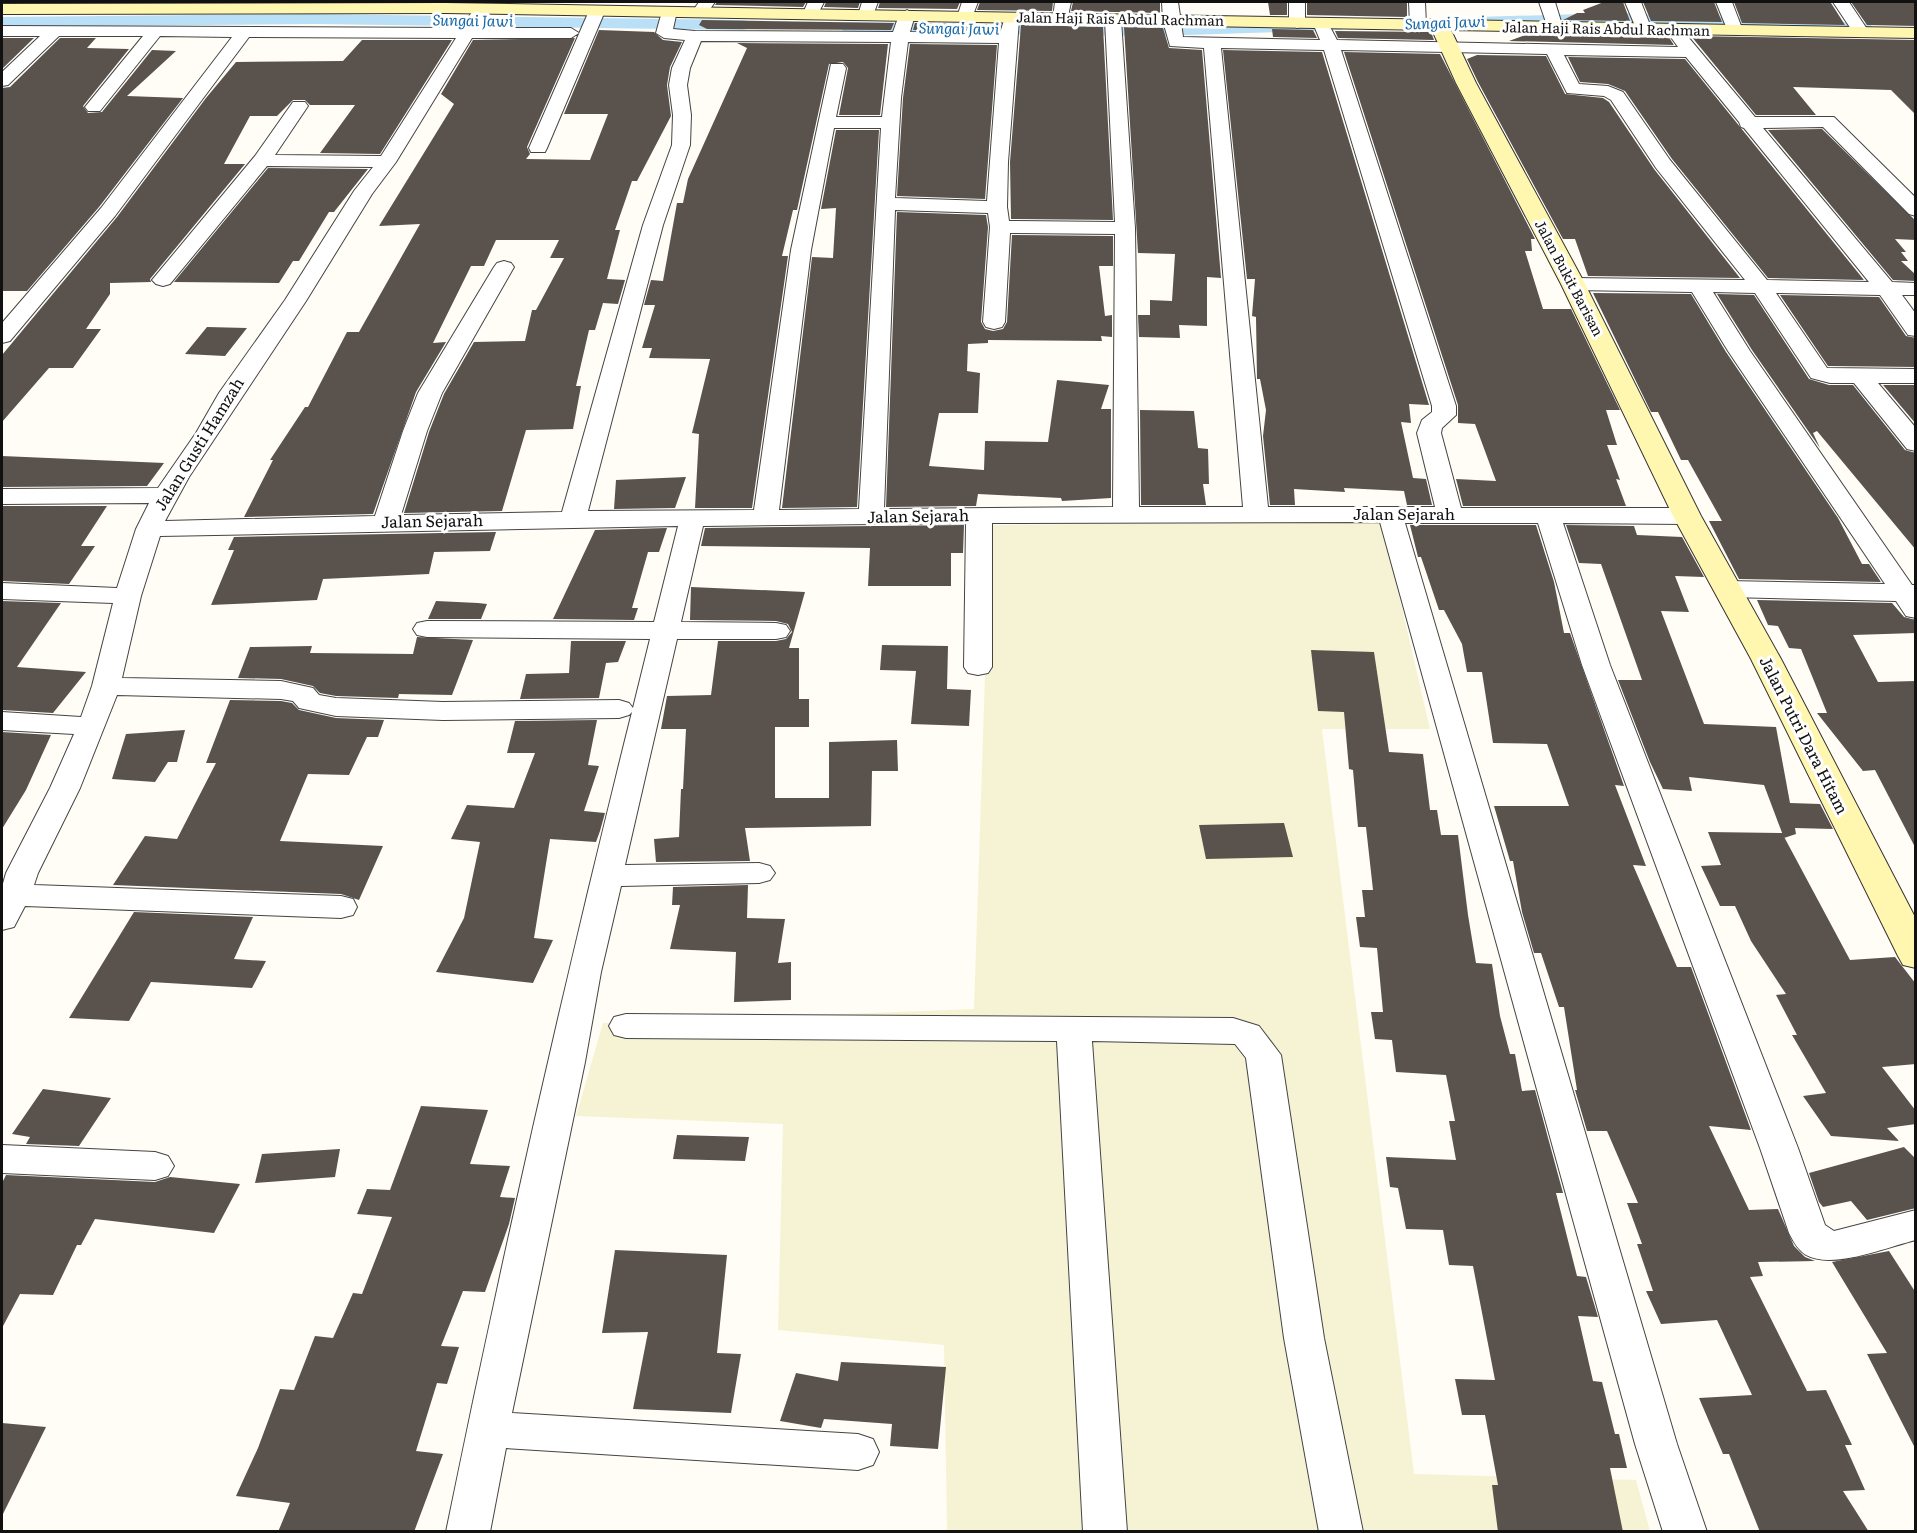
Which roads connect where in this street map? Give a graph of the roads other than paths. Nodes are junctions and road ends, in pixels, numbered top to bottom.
1 (1170, 2) edge
2 (1297, 2) edge
3 (1417, 2) edge
4 (1547, 2) edge
5 (1633, 2) edge
6 (1724, 2) edge
7 (1841, 2) edge
8 (263, 4) edge
9 (128, 5) edge
10 (323, 5) edge
11 (447, 5) edge
12 (539, 6) edge
13 (624, 6) edge
14 (704, 7) edge
15 (868, 8) edge
16 (2, 9) edge
17 (967, 9) edge
18 (1062, 10) edge
19 (594, 18) junction
20 (667, 20) junction
21 (803, 20) edge
22 (474, 21) junction
23 (1297, 22) junction
24 (744, 24) junction
25 (1418, 25) junction
26 (903, 26) junction
27 (1114, 27) junction
28 (1554, 27) junction
29 (1010, 28) junction
30 (1644, 30) junction
31 (2, 31) edge
32 (55, 31) junction
33 (156, 31) junction
34 (245, 31) junction
35 (1735, 31) junction
36 (1174, 32) junction
37 (571, 33) dead end
38 (1861, 33) junction
39 (1915, 34) edge
40 (1326, 35) junction
41 (694, 36) junction
42 (1444, 37) junction
43 (1607, 40) junction
44 (1682, 41) junction
45 (1212, 42) junction
46 (1554, 50) junction
47 (837, 68) dead end
48 (2, 81) edge
49 (299, 106) dead end
50 (94, 107) dead end
51 (827, 122) junction
52 (891, 123) junction
53 (1747, 123) junction
54 (538, 148) dead end
55 (262, 160) junction
56 (387, 162) junction
57 (885, 204) junction
58 (1916, 210) edge
59 (999, 217) junction
60 (1125, 228) junction
61 (504, 267) dead end
62 (163, 280) dead end
63 (1574, 284) junction
64 (1699, 287) junction
65 (1762, 288) junction
66 (1916, 289) edge
67 (1887, 290) junction
68 (994, 322) dead end
69 (1916, 330) edge
70 (2, 336) edge
71 (1860, 376) junction
72 (1916, 376) edge
73 (1916, 444) edge
74 (166, 495) junction
75 (2, 496) edge
76 (1126, 514) junction
77 (1256, 514) junction
78 (1390, 514) junction
79 (1449, 515) junction
80 (1548, 515) junction
81 (980, 516) junction
82 (1687, 516) junction
83 (870, 517) junction
84 (573, 519) junction
85 (692, 519) junction
86 (765, 519) junction
87 (386, 522) junction
88 (149, 529) junction
89 (1727, 589) junction
90 (2, 591) edge
91 (128, 596) junction
92 (1912, 598) edge
93 (427, 628) dead end
94 (666, 631) junction
95 (776, 631) dead end
96 (978, 667) dead end
97 (106, 686) junction
98 (619, 709) dead end
99 (2, 721) edge
100 (92, 726) junction
101 (759, 873) dead end
102 (607, 876) junction
103 (10, 890) edge
104 (341, 907) dead end
105 (1916, 956) edge
106 (626, 1026) dead end
107 (1074, 1030) junction
108 (2, 1159) edge
109 (155, 1166) dead end
110 (1916, 1225) edge
111 (489, 1429) junction
112 (858, 1452) dead end
113 (468, 1532) edge
114 (1105, 1532) edge
115 (1341, 1532) edge
116 (1685, 1532) edge

1 - 36 street
2 - 23 street
3 - 25 street
4 - 28 street
5 - 30 street
6 - 35 street
7 - 38 street
8 - 9 street, Jalan Haji Rais Abdul Rachman
8 - 10 street, Jalan Haji Rais Abdul Rachman
9 - 16 street, Jalan Haji Rais Abdul Rachman
10 - 11 street, Jalan Haji Rais Abdul Rachman
11 - 22 street, Jalan Haji Rais Abdul Rachman
12 - 19 street, Jalan Haji Rais Abdul Rachman
12 - 22 street, Jalan Haji Rais Abdul Rachman
13 - 19 street, Jalan Haji Rais Abdul Rachman
13 - 20 street, Jalan Haji Rais Abdul Rachman
14 - 20 street, Jalan Haji Rais Abdul Rachman
14 - 24 street, Jalan Haji Rais Abdul Rachman
15 - 21 street, Jalan Haji Rais Abdul Rachman
15 - 26 street, Jalan Haji Rais Abdul Rachman
17 - 26 street, Jalan Haji Rais Abdul Rachman
17 - 29 street, Jalan Haji Rais Abdul Rachman
18 - 27 street, Jalan Haji Rais Abdul Rachman
18 - 29 street, Jalan Haji Rais Abdul Rachman
19 - 54 street
20 - 41 street
21 - 24 street, Jalan Haji Rais Abdul Rachman
21 - 24 street
21 - 26 street
22 - 34 street
22 - 37 street
22 - 56 street, Jalan Gusti Hamzah
23 - 36 street, Jalan Haji Rais Abdul Rachman
23 - 40 street, Jalan Haji Rais Abdul Rachman
24 - 41 street
25 - 40 street, Jalan Haji Rais Abdul Rachman
25 - 42 street, Jalan Haji Rais Abdul Rachman
26 - 29 street
26 - 52 street
27 - 36 street, Jalan Haji Rais Abdul Rachman
27 - 60 street
28 - 42 street, Jalan Haji Rais Abdul Rachman
28 - 43 street, Jalan Haji Rais Abdul Rachman
29 - 59 street
30 - 43 street, Jalan Haji Rais Abdul Rachman
30 - 44 street, Jalan Haji Rais Abdul Rachman
31 - 32 street
32 - 33 street
32 - 48 street
33 - 34 street
33 - 50 street
34 - 70 street
35 - 38 street, Jalan Haji Rais Abdul Rachman
35 - 44 street, Jalan Haji Rais Abdul Rachman
36 - 45 street
38 - 39 street, Jalan Haji Rais Abdul Rachman
40 - 42 street
40 - 45 street
40 - 79 street
41 - 84 street
42 - 46 street
42 - 63 street, Jalan Bukit Barisan
43 - 44 street
43 - 46 street
44 - 53 street
45 - 77 street
46 - 65 street
47 - 51 street
49 - 55 street
51 - 52 street
51 - 86 street
52 - 57 street
53 - 58 street
53 - 67 street
55 - 56 street
55 - 62 street
56 - 74 street, Jalan Gusti Hamzah
57 - 59 street
57 - 83 street
59 - 60 street
59 - 68 street
60 - 76 street
61 - 87 street
63 - 64 street
63 - 82 street, Jalan Bukit Barisan
64 - 65 street
64 - 92 street
65 - 67 street
65 - 71 street
66 - 67 street
67 - 69 street
71 - 72 street
71 - 73 street
74 - 75 street
74 - 88 street, Jalan Gusti Hamzah
76 - 77 street, Jalan Sejarah
76 - 81 street, Jalan Sejarah
77 - 78 street, Jalan Sejarah
78 - 79 street, Jalan Sejarah
78 - 116 street
79 - 80 street, Jalan Sejarah
80 - 82 street, Jalan Sejarah
80 - 110 street
81 - 83 street, Jalan Sejarah
81 - 96 street
82 - 89 street, Jalan Putri Dara Hitam
83 - 86 street, Jalan Sejarah
84 - 85 street, Jalan Sejarah
84 - 87 street, Jalan Sejarah
85 - 86 street, Jalan Sejarah
85 - 94 street
87 - 88 street, Jalan Sejarah
88 - 91 street, Jalan Gusti Hamzah
89 - 92 street
89 - 105 street, Jalan Putri Dara Hitam
90 - 91 street
91 - 97 street, Jalan Gusti Hamzah
93 - 94 street
94 - 95 street
94 - 102 street
97 - 98 street
97 - 100 street, Jalan Gusti Hamzah
99 - 100 street
100 - 103 street, Jalan Gusti Hamzah
101 - 102 street
102 - 111 street
103 - 104 street
106 - 107 street
107 - 114 street
107 - 115 street
108 - 109 street
111 - 112 street
111 - 113 street

